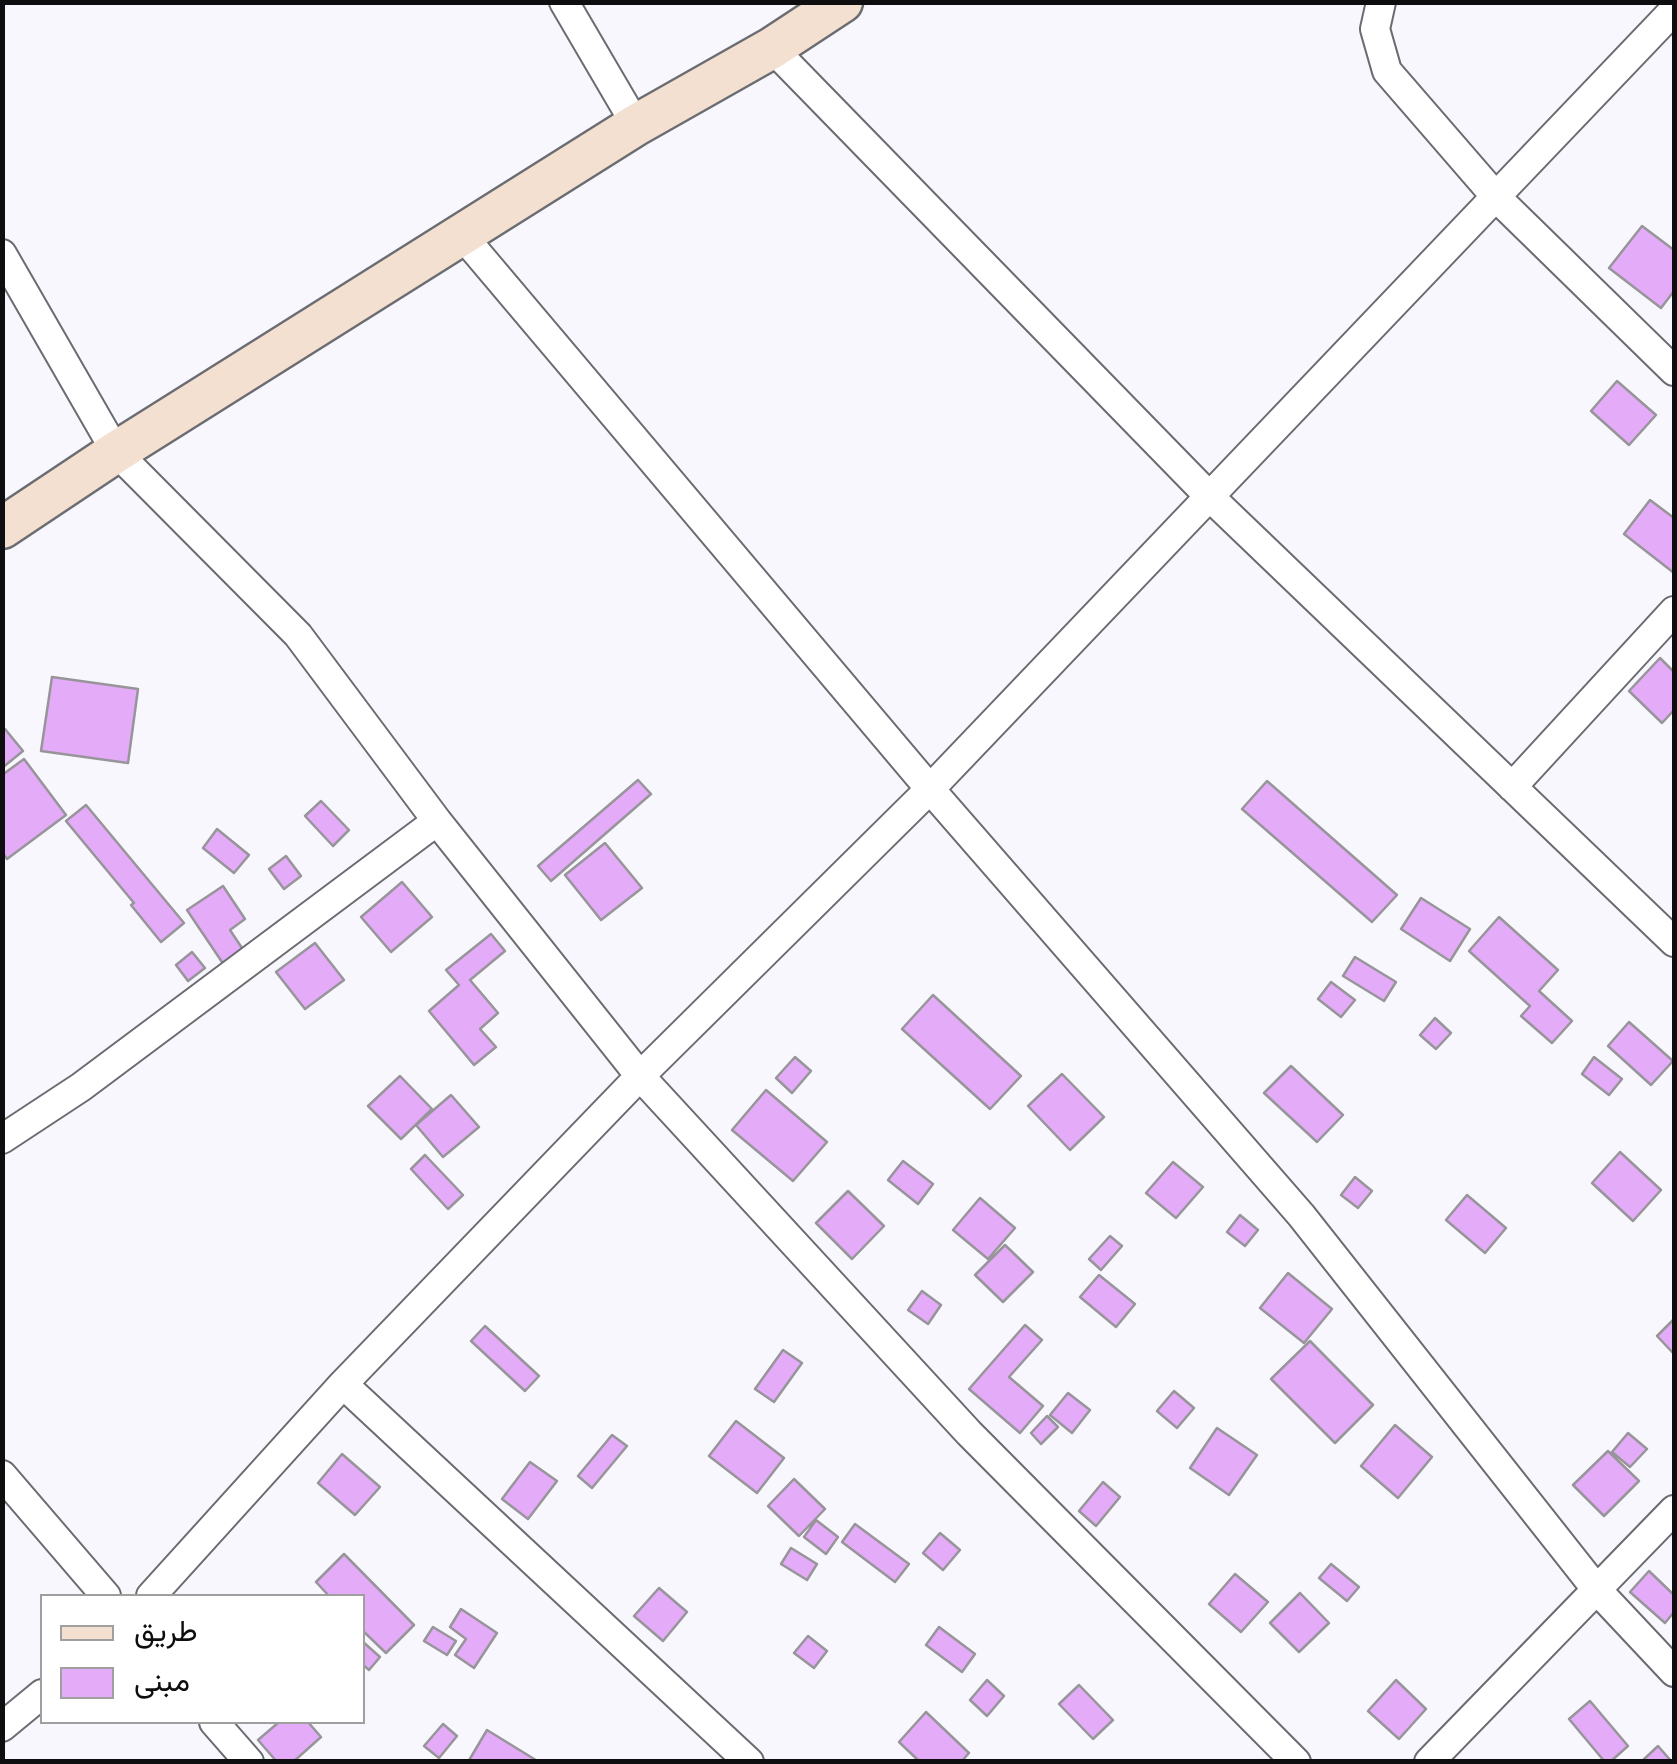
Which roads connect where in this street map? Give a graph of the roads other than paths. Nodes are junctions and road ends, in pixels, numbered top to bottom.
1 (564, 2) edge
2 (842, 2) edge
3 (1381, 2) edge
4 (1674, 10) edge
5 (772, 48) junction
6 (636, 125) junction
7 (1497, 198) junction
8 (462, 235) junction
9 (2, 254) edge
10 (1674, 371) edge
11 (116, 452) junction
12 (1209, 496) junction
13 (2, 528) edge
14 (1674, 610) edge
15 (1512, 786) junction
16 (930, 788) junction
17 (437, 821) junction
18 (1674, 942) edge
19 (640, 1076) junction
20 (2, 1139) edge
21 (343, 1384) junction
22 (2, 1475) edge
23 (1674, 1510) edge
24 (1597, 1590) junction
25 (104, 1594) edge
26 (153, 1594) edge
27 (1674, 1672) edge
28 (40, 1696) edge
29 (216, 1724) edge
30 (2, 1727) edge
31 (249, 1762) edge
32 (749, 1762) edge
33 (1296, 1762) edge
34 (1429, 1762) edge

1 - 6 street
2 - 5 main road
3 - 7 street
4 - 7 street
5 - 6 main road
5 - 12 street
6 - 8 main road
7 - 10 street
7 - 12 street
8 - 11 main road
8 - 16 street
9 - 11 street
11 - 13 main road
11 - 17 street
12 - 15 street
12 - 16 street
14 - 15 street
15 - 18 street
16 - 19 street
16 - 24 street
17 - 19 street
17 - 20 street
19 - 21 street
19 - 33 street
21 - 26 street
21 - 32 street
22 - 25 street
23 - 24 street
24 - 27 street
24 - 34 street
28 - 30 street
29 - 31 street

